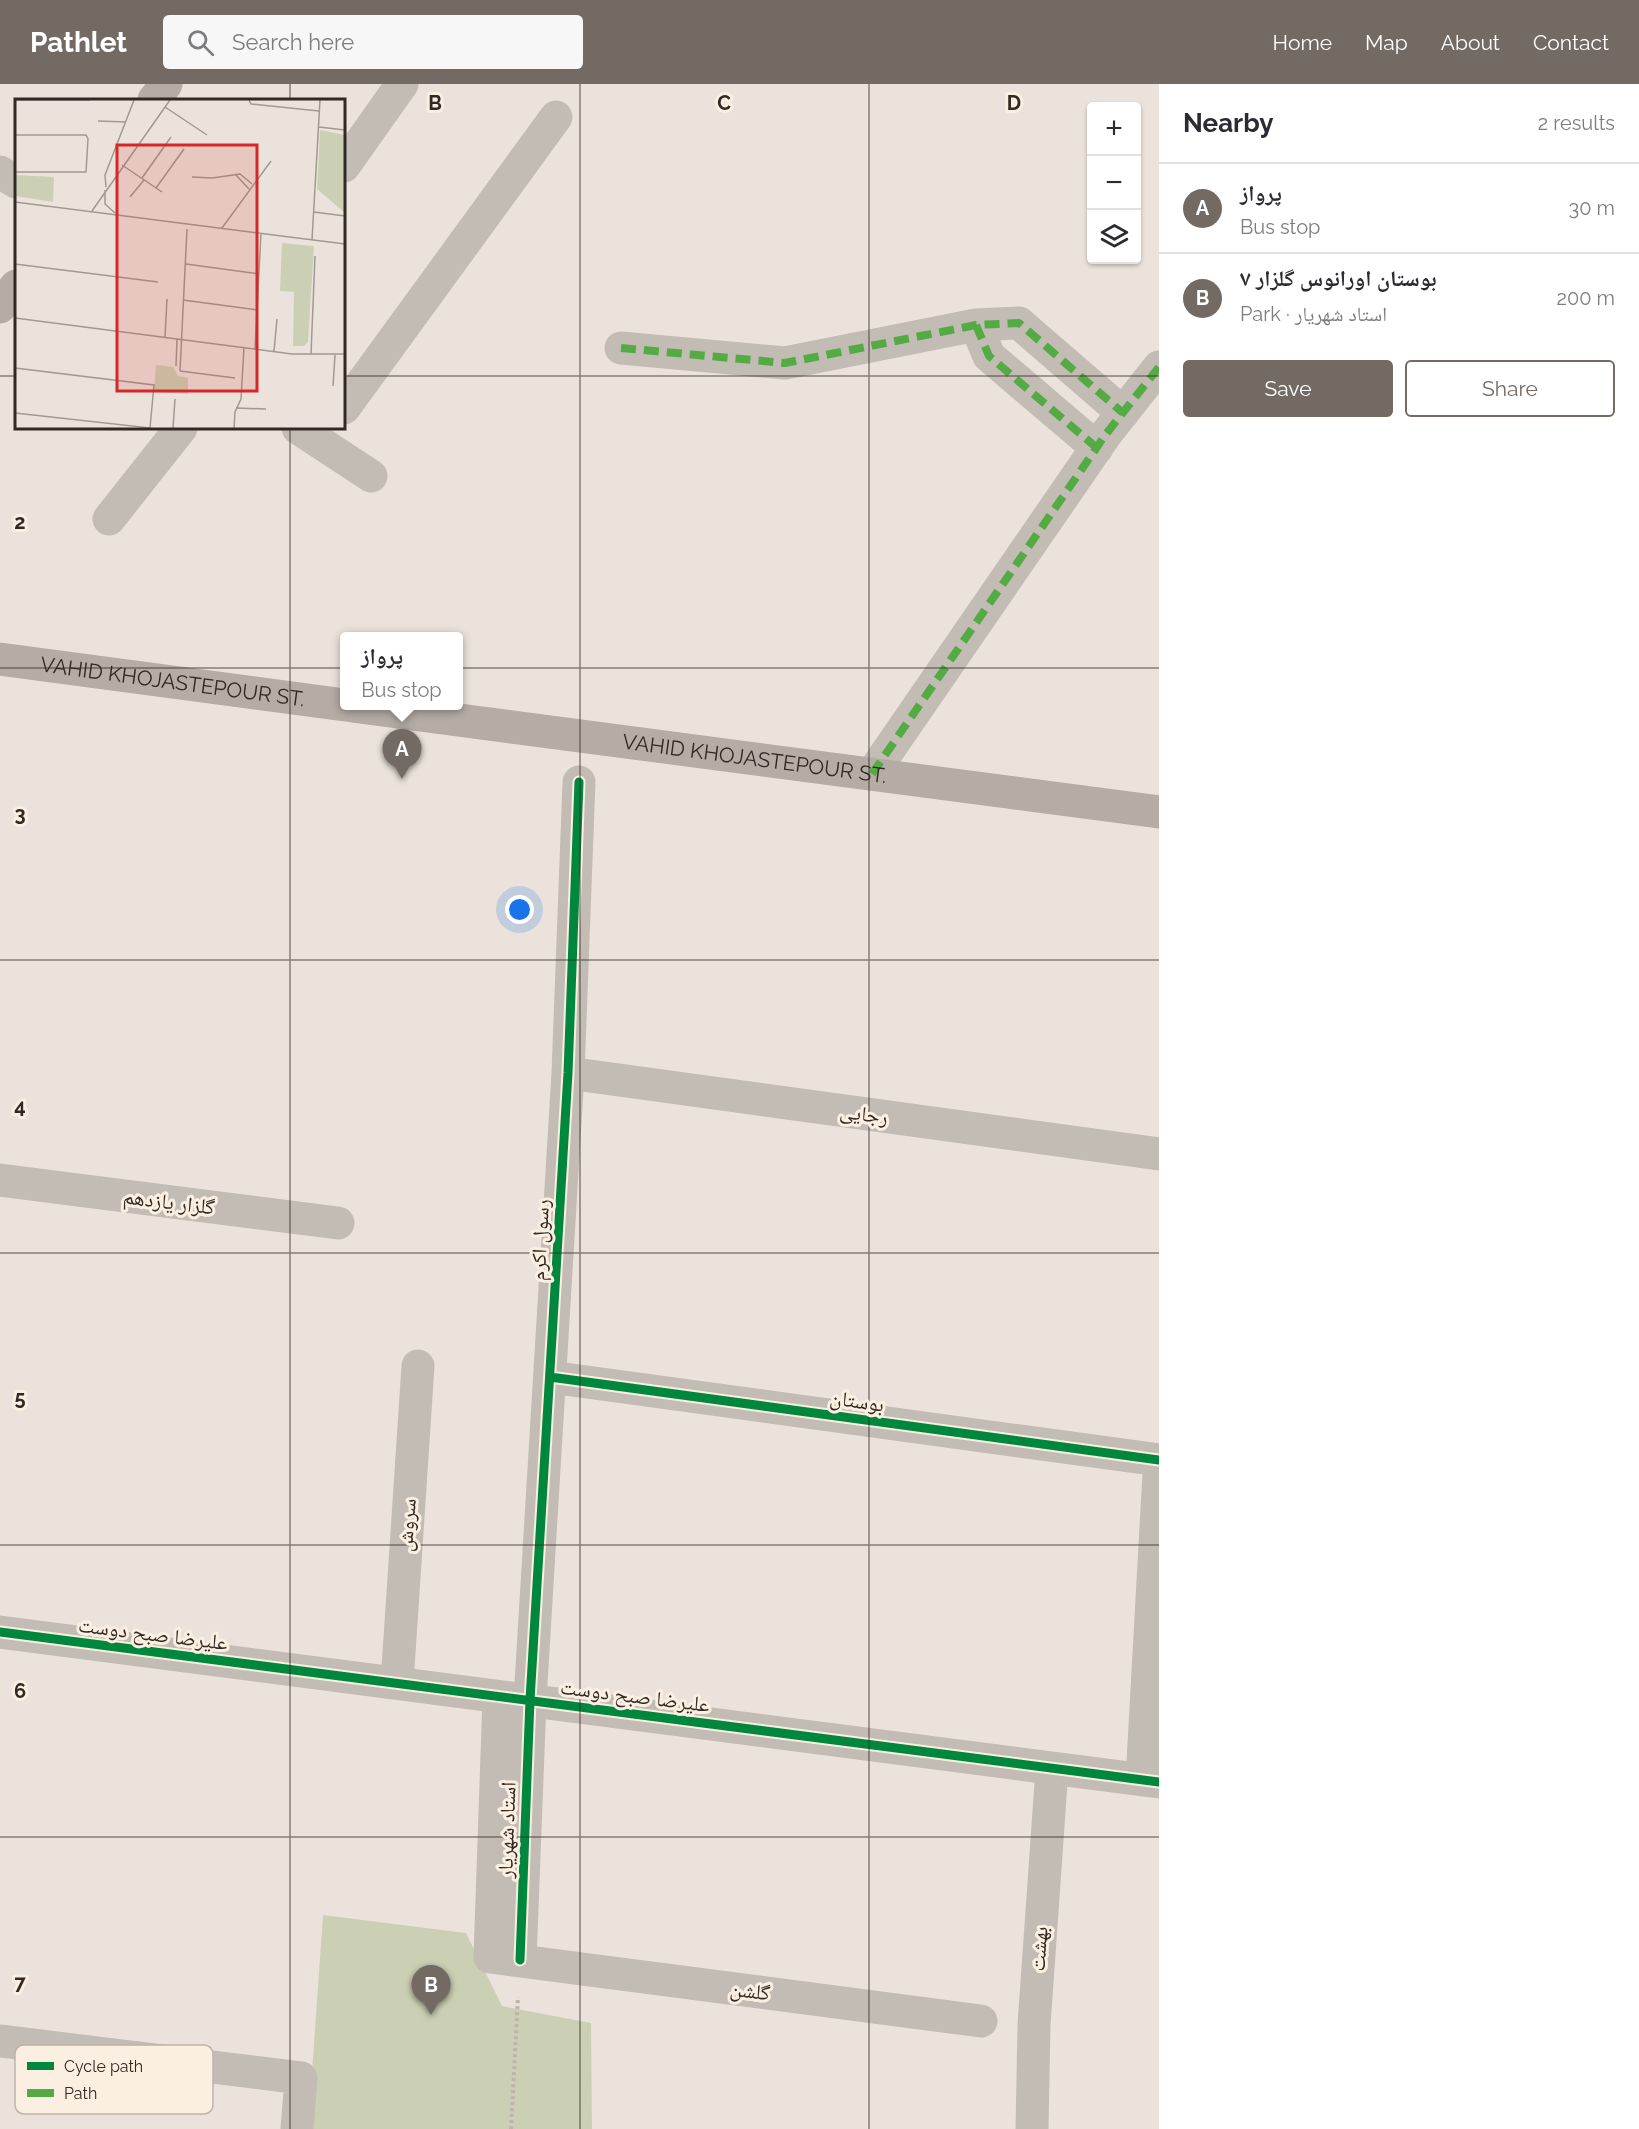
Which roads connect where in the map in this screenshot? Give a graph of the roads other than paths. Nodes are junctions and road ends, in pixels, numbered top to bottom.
1 (166, 84) edge
2 (402, 84) edge
3 (155, 99) edge
4 (556, 117) dead end
5 (345, 165) edge
6 (0, 172) edge
7 (15, 181) edge
8 (15, 287) edge
9 (0, 307) edge
10 (976, 324) junction
11 (621, 348) dead end
12 (1159, 367) edge
13 (345, 407) edge
14 (1123, 413) junction
15 (180, 429) edge
16 (315, 432) edge
17 (1097, 448) junction
18 (371, 476) dead end
19 (109, 519) dead end
20 (0, 659) edge
21 (340, 704) edge
22 (390, 710) edge
23 (872, 774) junction
24 (579, 782) dead end
25 (1159, 812) edge
26 (568, 1073) junction
27 (1159, 1154) edge
28 (0, 1180) edge
29 (338, 1223) dead end
30 (418, 1366) dead end
31 (550, 1377) junction
32 (1159, 1461) edge
33 (1159, 1473) edge
34 (0, 1632) edge
35 (397, 1683) junction
36 (514, 1699) junction
37 (1053, 1769) junction
38 (1150, 1781) edge
39 (520, 1960) joint
40 (981, 2021) dead end
41 (0, 2041) edge
42 (33, 2045) edge
43 (213, 2067) edge
44 (297, 2129) edge
45 (1032, 2129) edge

1 - 3 main road
2 - 5 street
4 - 13 street
6 - 7 street
8 - 9 main road
10 - 11 street
10 - 14 street
10 - 17 street
12 - 14 street
14 - 17 street
15 - 19 street
16 - 18 street
17 - 23 street
20 - 21 main road, VAHID KHOJASTEPOUR ST.
22 - 23 main road, VAHID KHOJASTEPOUR ST.
23 - 25 main road, VAHID KHOJASTEPOUR ST.
24 - 26 street, رسول اکرم
26 - 27 street, رجایی
26 - 31 street, رسول اکرم
28 - 29 street, گلزار یازدهم
30 - 35 street, سروش
31 - 32 street, بوستان
31 - 36 street, رسول اکرم
33 - 38 street
34 - 35 street, علیرضا صبح دوست
35 - 36 street, علیرضا صبح دوست
36 - 37 street, علیرضا صبح دوست
36 - 39 street, استاد شهریار
37 - 38 street, علیرضا صبح دوست
37 - 45 street, بهشت
39 - 40 street, گلشن
41 - 42 street
43 - 44 street

